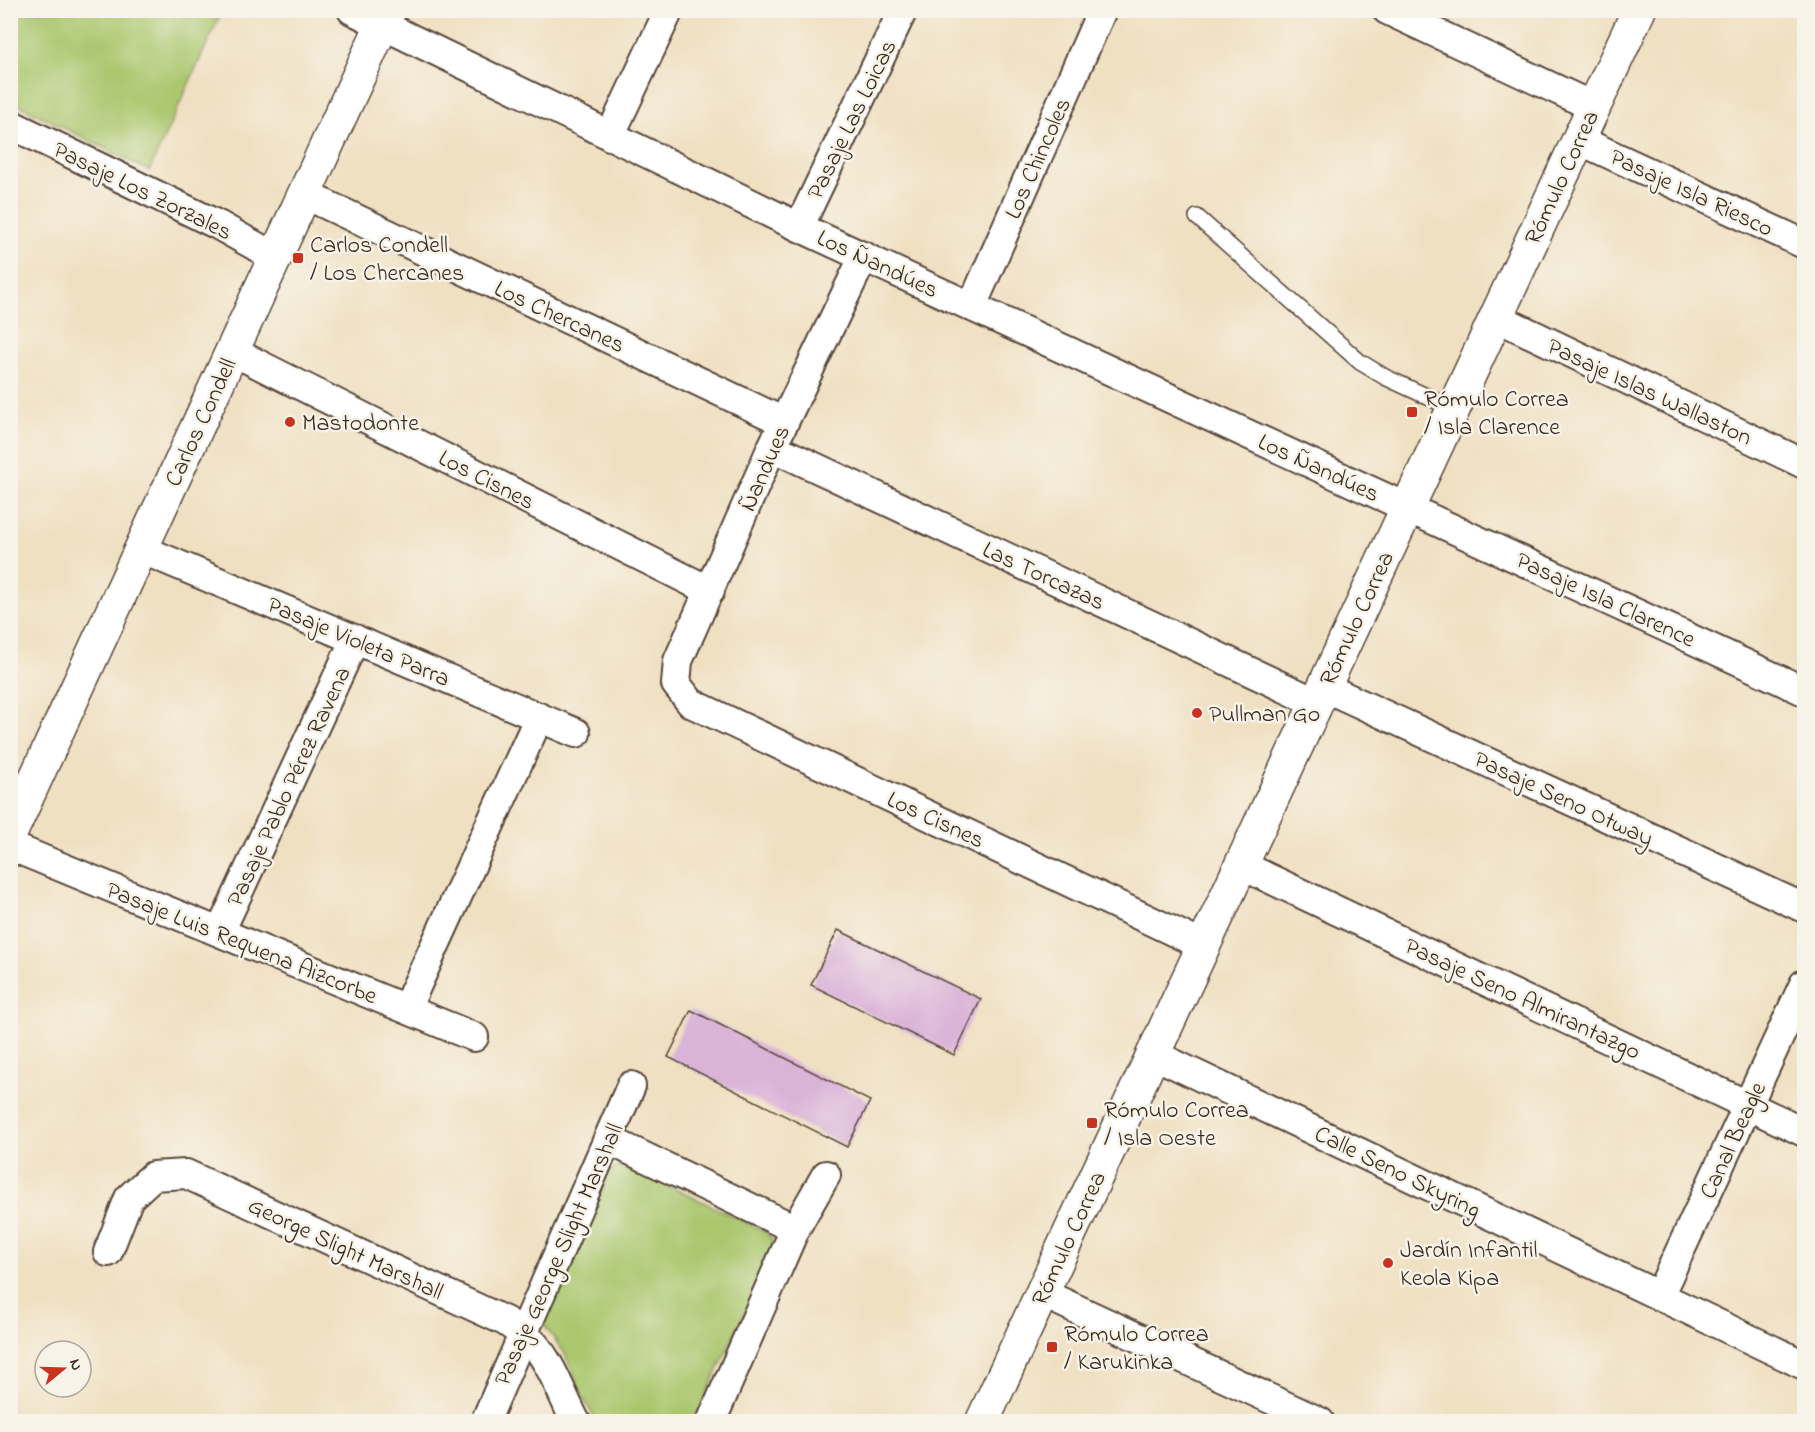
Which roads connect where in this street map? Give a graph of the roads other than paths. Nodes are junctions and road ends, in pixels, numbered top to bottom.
1 (352, 10) edge
2 (669, 10) edge
3 (903, 10) edge
4 (1102, 10) edge
5 (1388, 10) edge
6 (1639, 10) edge
7 (386, 17) edge
8 (1594, 107) junction
9 (10, 124) edge
10 (610, 136) junction
11 (1579, 140) junction
12 (304, 194) junction
13 (1197, 217) dead end
14 (799, 227) junction
15 (1804, 244) edge
16 (864, 256) junction
17 (275, 257) junction
18 (972, 306) junction
19 (1496, 317) junction
20 (232, 351) junction
21 (1454, 409) junction
22 (778, 434) junction
23 (1804, 464) edge
24 (1407, 507) junction
25 (141, 549) junction
26 (710, 591) junction
27 (355, 639) junction
28 (676, 684) joint
29 (1804, 690) edge
30 (1320, 695) junction
31 (540, 717) junction
32 (576, 733) dead end
33 (10, 834) edge
34 (10, 846) edge
35 (1241, 865) junction
36 (1804, 909) edge
37 (220, 932) junction
38 (1204, 946) junction
39 (1804, 984) edge
40 (406, 1009) junction
41 (474, 1037) dead end
42 (1153, 1054) junction
43 (631, 1086) dead end
44 (1748, 1105) junction
45 (1804, 1132) edge
46 (609, 1140) junction
47 (826, 1175) dead end
48 (795, 1229) junction
49 (108, 1252) dead end
50 (1042, 1293) junction
51 (1659, 1296) junction
52 (524, 1334) junction
53 (1804, 1365) edge
54 (485, 1422) edge
55 (576, 1422) edge
56 (711, 1422) edge
57 (982, 1422) edge
58 (1320, 1422) edge

1 - 7 street, Los Ñandúes
2 - 10 street
3 - 14 street, Pasaje Las Loicas
4 - 18 street, Los Chincoles
5 - 8 street
6 - 8 street, Rómulo Correa
7 - 10 street, Los Ñandúes
7 - 12 street, Carlos Condell
8 - 11 street, Rómulo Correa
9 - 17 street, Pasaje Los Zorzales
10 - 14 street, Los Ñandúes
11 - 15 street, Pasaje Isla Riesco
11 - 19 street, Rómulo Correa
12 - 17 street, Carlos Condell
12 - 22 street, Los Chercanes
13 - 21 lane
14 - 16 street, Los Ñandúes
16 - 18 street, Los Ñandúes
16 - 22 street, Ñandues
17 - 20 street, Carlos Condell
18 - 24 street, Los Ñandúes
19 - 21 street, Rómulo Correa
19 - 23 street, Pasaje Islas Wallaston
20 - 25 street, Carlos Condell
20 - 26 street, Los Cisnes
21 - 24 street, Rómulo Correa
22 - 26 street, Ñandues
22 - 30 street, Las Torcazas
24 - 29 street, Pasaje Isla Clarence
24 - 30 street, Rómulo Correa
25 - 27 street, Pasaje Violeta Parra
25 - 33 street, Carlos Condell
26 - 28 street, Ñandues
27 - 31 street, Pasaje Violeta Parra
27 - 37 street, Pasaje Pablo Pérez Ravena
28 - 38 street, Los Cisnes
30 - 35 street, Rómulo Correa
30 - 36 street, Pasaje Seno Otway
31 - 32 street, Pasaje Violeta Parra
31 - 40 street
34 - 37 street, Pasaje Luis Requena Aizcorbe
35 - 38 street, Rómulo Correa
35 - 44 street, Pasaje Seno Almirantazgo
37 - 40 street, Pasaje Luis Requena Aizcorbe
38 - 42 street, Rómulo Correa
39 - 44 street, Canal Beagle
40 - 41 street, Pasaje Luis Requena Aizcorbe
42 - 50 street, Rómulo Correa
42 - 51 street, Calle Seno Skyring
43 - 46 street, Pasaje George Slight Marshall
44 - 45 street, Pasaje Seno Almirantazgo
44 - 51 street, Canal Beagle
46 - 48 street
46 - 52 street, Pasaje George Slight Marshall
47 - 48 street
48 - 56 street
49 - 52 street, George Slight Marshall
50 - 57 street, Rómulo Correa
50 - 58 street
51 - 53 street, Calle Seno Skyring
52 - 54 street, Pasaje George Slight Marshall
52 - 55 street, George Slight Marshall

